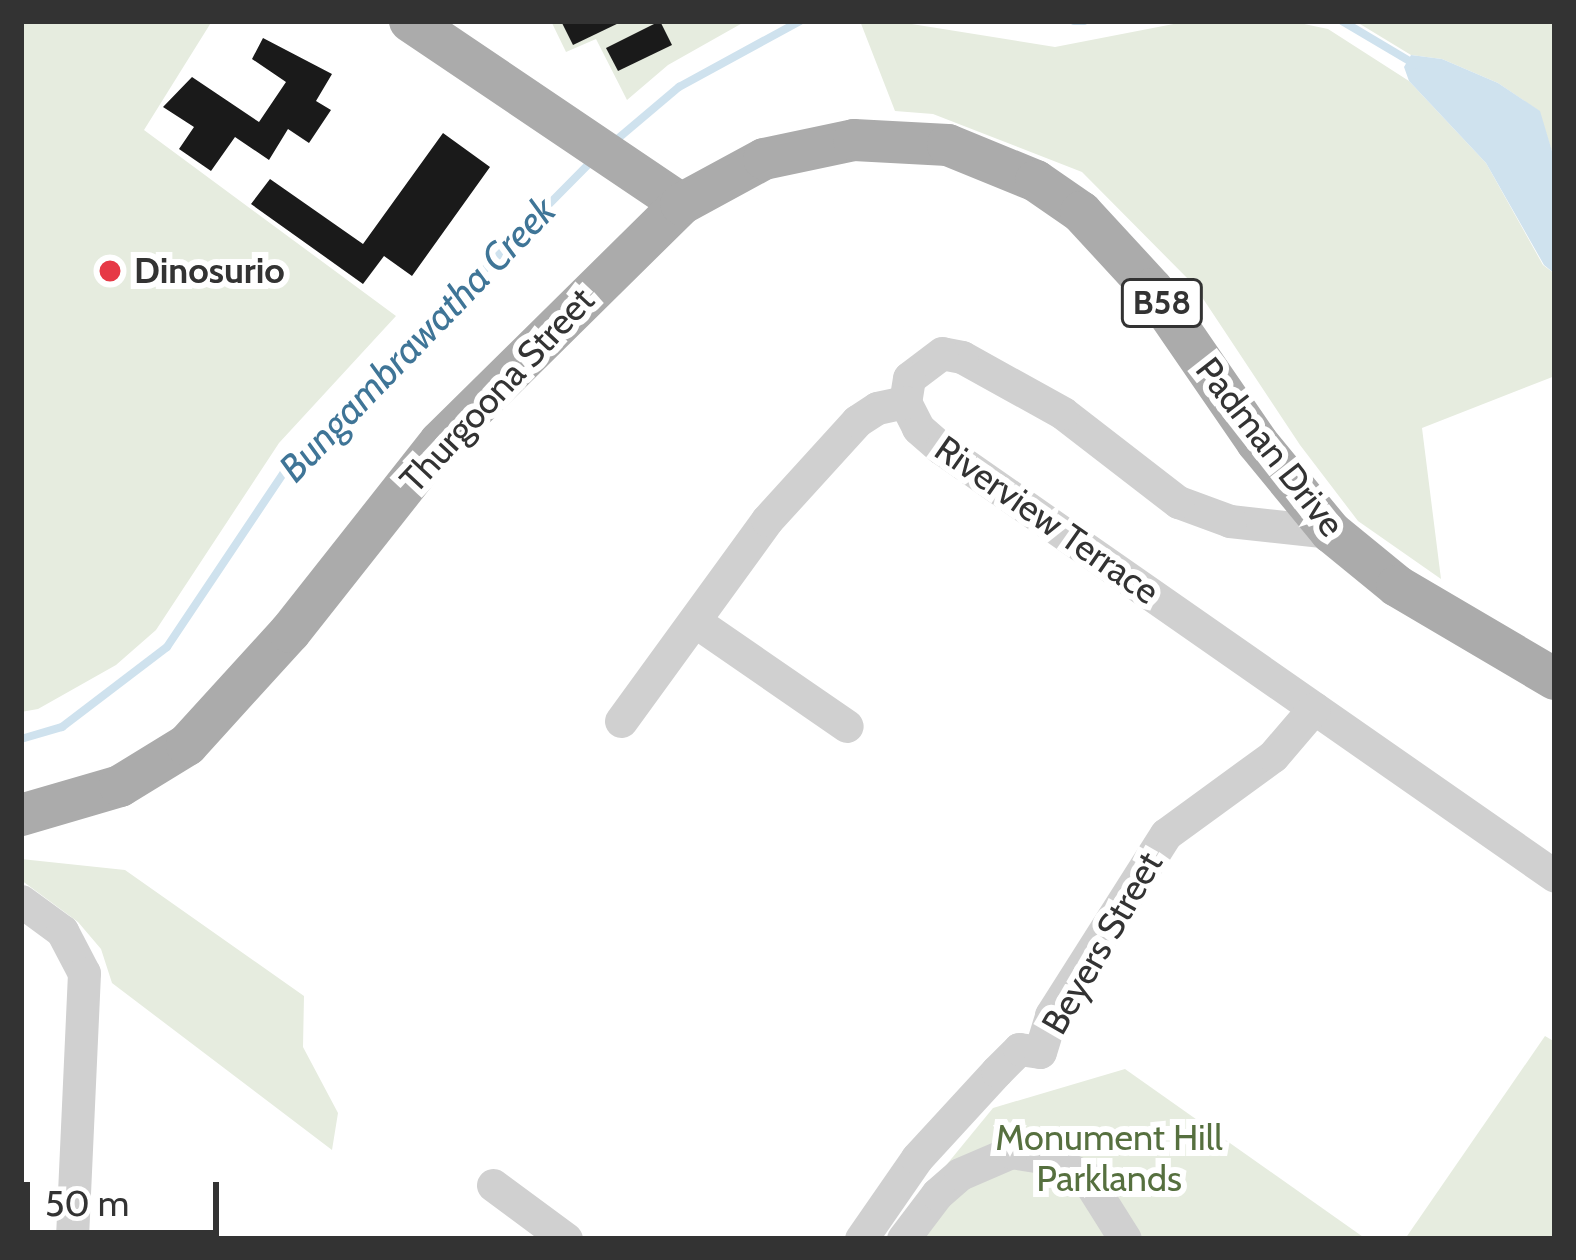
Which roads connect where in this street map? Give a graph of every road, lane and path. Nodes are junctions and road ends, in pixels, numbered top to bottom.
1 (410, 21) edge
2 (681, 204) junction
3 (905, 402) junction
4 (1331, 532) junction
5 (696, 622) junction
6 (1555, 680) edge
7 (232, 696) junction
8 (1314, 708) junction
9 (620, 722) dead end
10 (847, 726) dead end
11 (21, 787) edge
12 (21, 815) edge
13 (1555, 876) edge
14 (21, 901) edge
15 (493, 1185) dead end
16 (73, 1239) edge
17 (566, 1239) edge
18 (861, 1239) edge
19 (904, 1239) edge
20 (1125, 1239) edge

1 - 2 main road
2 - 4 main road, Padman Drive / B58
2 - 7 main road, Thurgoona Street
3 - 4 street, Riverview Terrace
3 - 5 street
3 - 8 street, Riverview Terrace
4 - 6 main road, Padman Drive / B58
5 - 9 street
5 - 10 street
7 - 11 main road, Thurgoona Street
7 - 12 main road, Thurgoona Street
8 - 13 street, Riverview Terrace
8 - 18 street, Beyers Street
14 - 16 street
15 - 17 street
19 - 20 street

